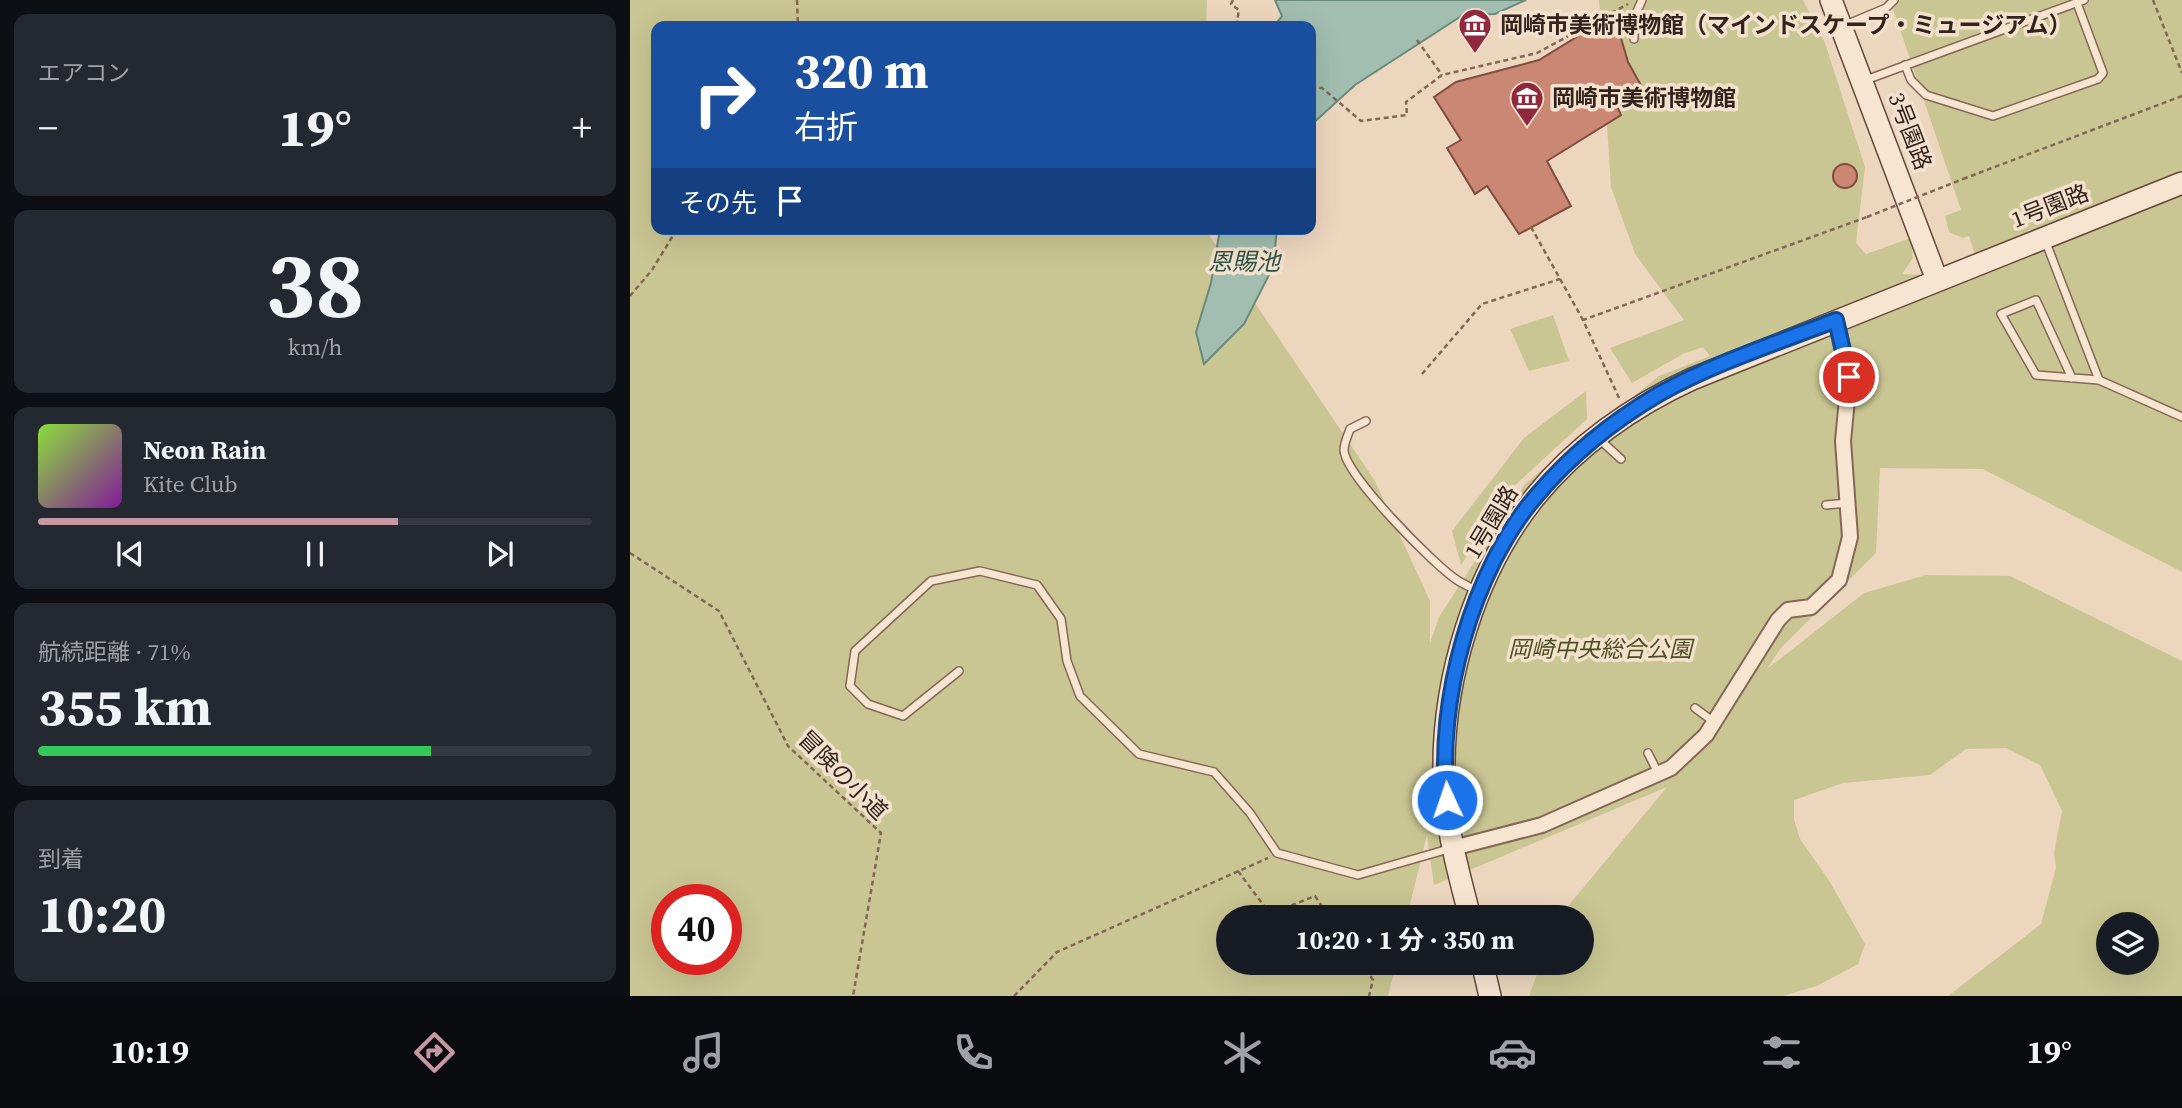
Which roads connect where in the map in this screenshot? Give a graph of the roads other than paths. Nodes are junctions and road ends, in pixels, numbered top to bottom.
1 (1642, 0) edge
2 (1831, 0) edge
3 (1894, 0) edge
4 (2080, 1) edge
5 (1841, 27) junction
6 (1634, 39) dead end
7 (1905, 65) junction
8 (1863, 81) junction
9 (2182, 183) edge
10 (2043, 236) junction
11 (1937, 280) junction
12 (1836, 320) junction
13 (2072, 378) junction
14 (2099, 380) junction
15 (2182, 417) edge
16 (1366, 421) dead end
17 (1597, 437) junction
18 (1621, 459) dead end
19 (1848, 503) junction
20 (1826, 505) dead end
21 (1480, 592) junction
22 (959, 671) dead end
23 (1695, 708) dead end
24 (1714, 722) junction
25 (1648, 753) dead end
26 (1659, 774) junction
27 (1452, 848) junction
28 (1467, 905) edge
29 (1485, 975) edge
30 (1490, 996) edge

1 - 6 lane
2 - 5 street, 3号園路
3 - 5 lane
4 - 7 lane
4 - 7 lane
5 - 8 street, 3号園路
7 - 8 lane
8 - 11 street, 3号園路
9 - 10 street, 1号園路
10 - 11 street, 1号園路
10 - 14 lane
11 - 12 street, 1号園路
12 - 17 street, 1号園路
12 - 19 street
13 - 13 lane
13 - 14 lane
14 - 15 lane
16 - 21 lane
17 - 18 lane
17 - 21 street, 1号園路
19 - 20 lane
19 - 24 street
21 - 27 street, 1号園路
22 - 27 lane
23 - 24 lane
24 - 26 street
25 - 26 lane
26 - 27 street
27 - 28 street, 1号園路
29 - 30 street

